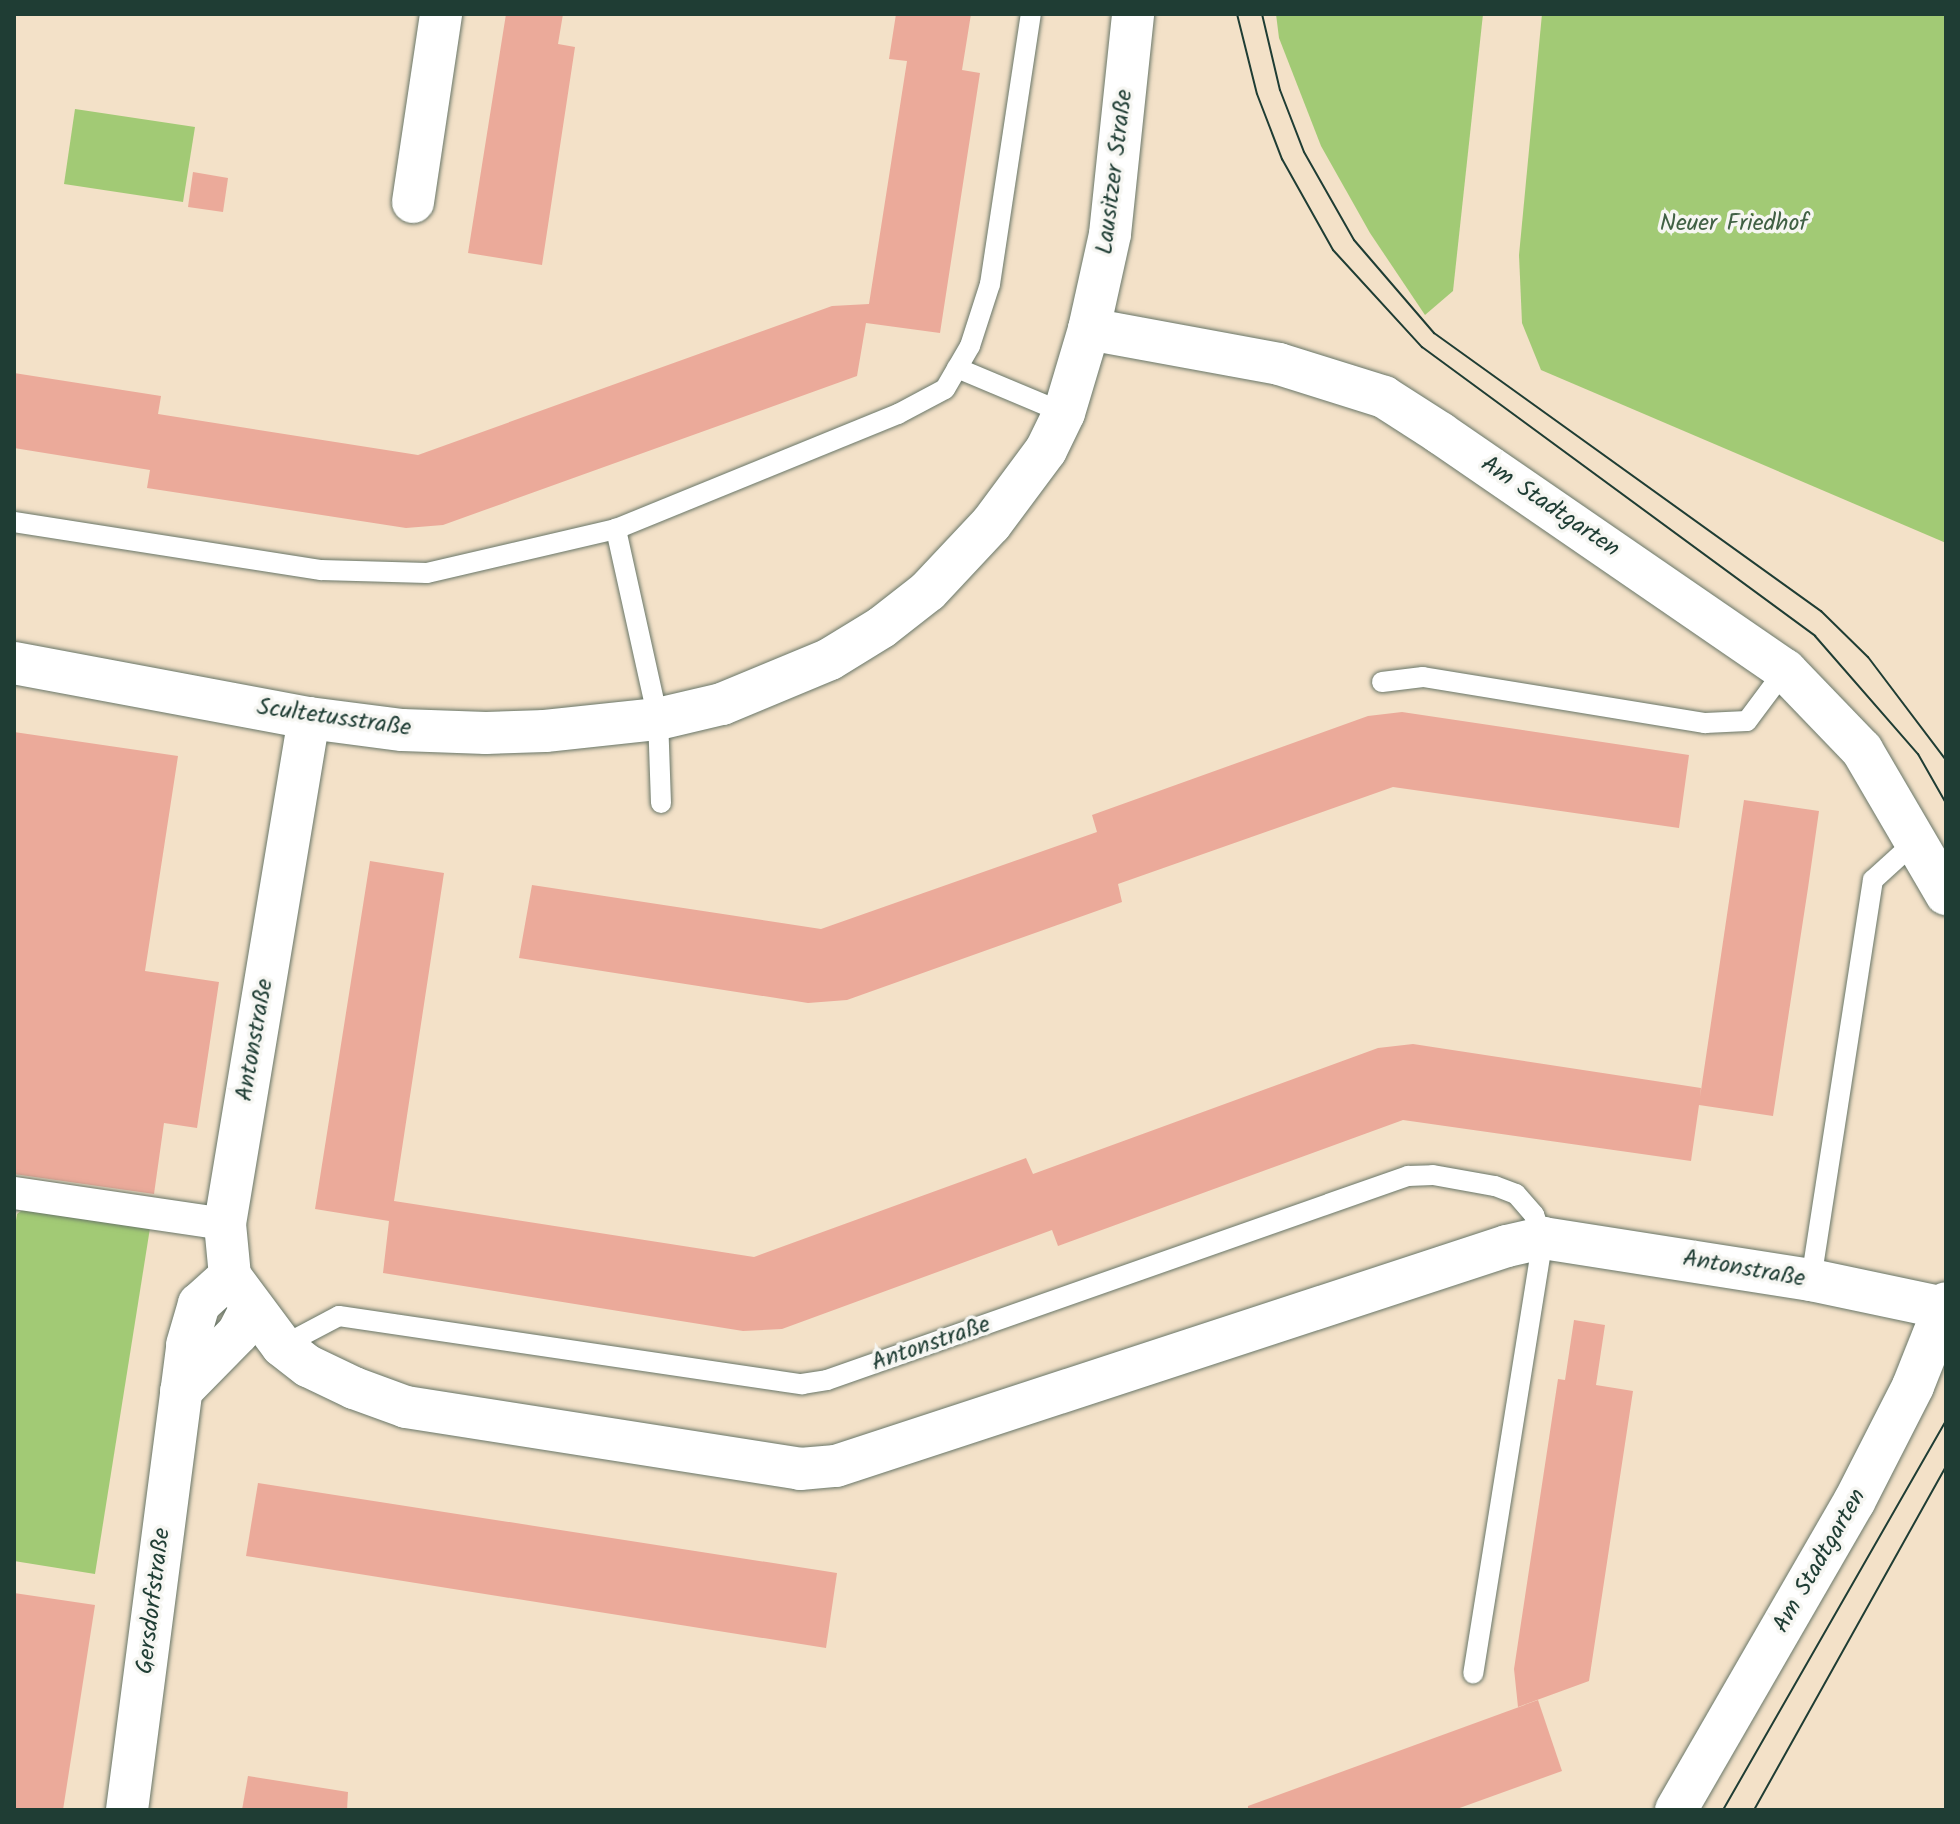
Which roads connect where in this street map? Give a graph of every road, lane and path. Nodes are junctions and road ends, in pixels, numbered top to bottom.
1 (441, 14) edge
2 (1031, 14) edge
3 (1133, 14) edge
4 (413, 202) dead end
5 (1089, 329) junction
6 (957, 368) junction
7 (1064, 413) junction
8 (14, 522) edge
9 (616, 529) junction
10 (14, 663) edge
11 (1785, 670) junction
12 (1382, 682) dead end
13 (309, 718) junction
14 (658, 719) junction
15 (661, 803) dead end
16 (1917, 840) junction
17 (1946, 894) edge
18 (14, 1193) edge
19 (225, 1224) junction
20 (1543, 1238) junction
21 (1811, 1280) junction
22 (241, 1291) junction
23 (1945, 1306) edge
24 (282, 1346) junction
25 (1473, 1673) dead end
26 (127, 1810) edge
27 (1676, 1810) edge

1 - 4 street
2 - 6 lane
3 - 5 street, Lausitzer Straße
5 - 7 street, Scultetusstraße
5 - 11 street, Am Stadtgarten
6 - 7 lane
6 - 9 lane
7 - 14 street, Scultetusstraße
8 - 9 lane
9 - 14 lane
10 - 13 street, Scultetusstraße
11 - 12 lane
11 - 16 street, Am Stadtgarten
13 - 14 street, Scultetusstraße
13 - 19 street, Antonstraße
14 - 15 lane
16 - 17 street, Am Stadtgarten
16 - 21 lane
18 - 19 street
19 - 22 street, Antonstraße
20 - 21 street, Antonstraße
20 - 24 street, Antonstraße
20 - 24 lane, Antonstraße
20 - 25 lane
21 - 23 street, Antonstraße
22 - 24 street, Antonstraße
22 - 26 street, Gersdorfstraße
23 - 27 street, Am Stadtgarten

